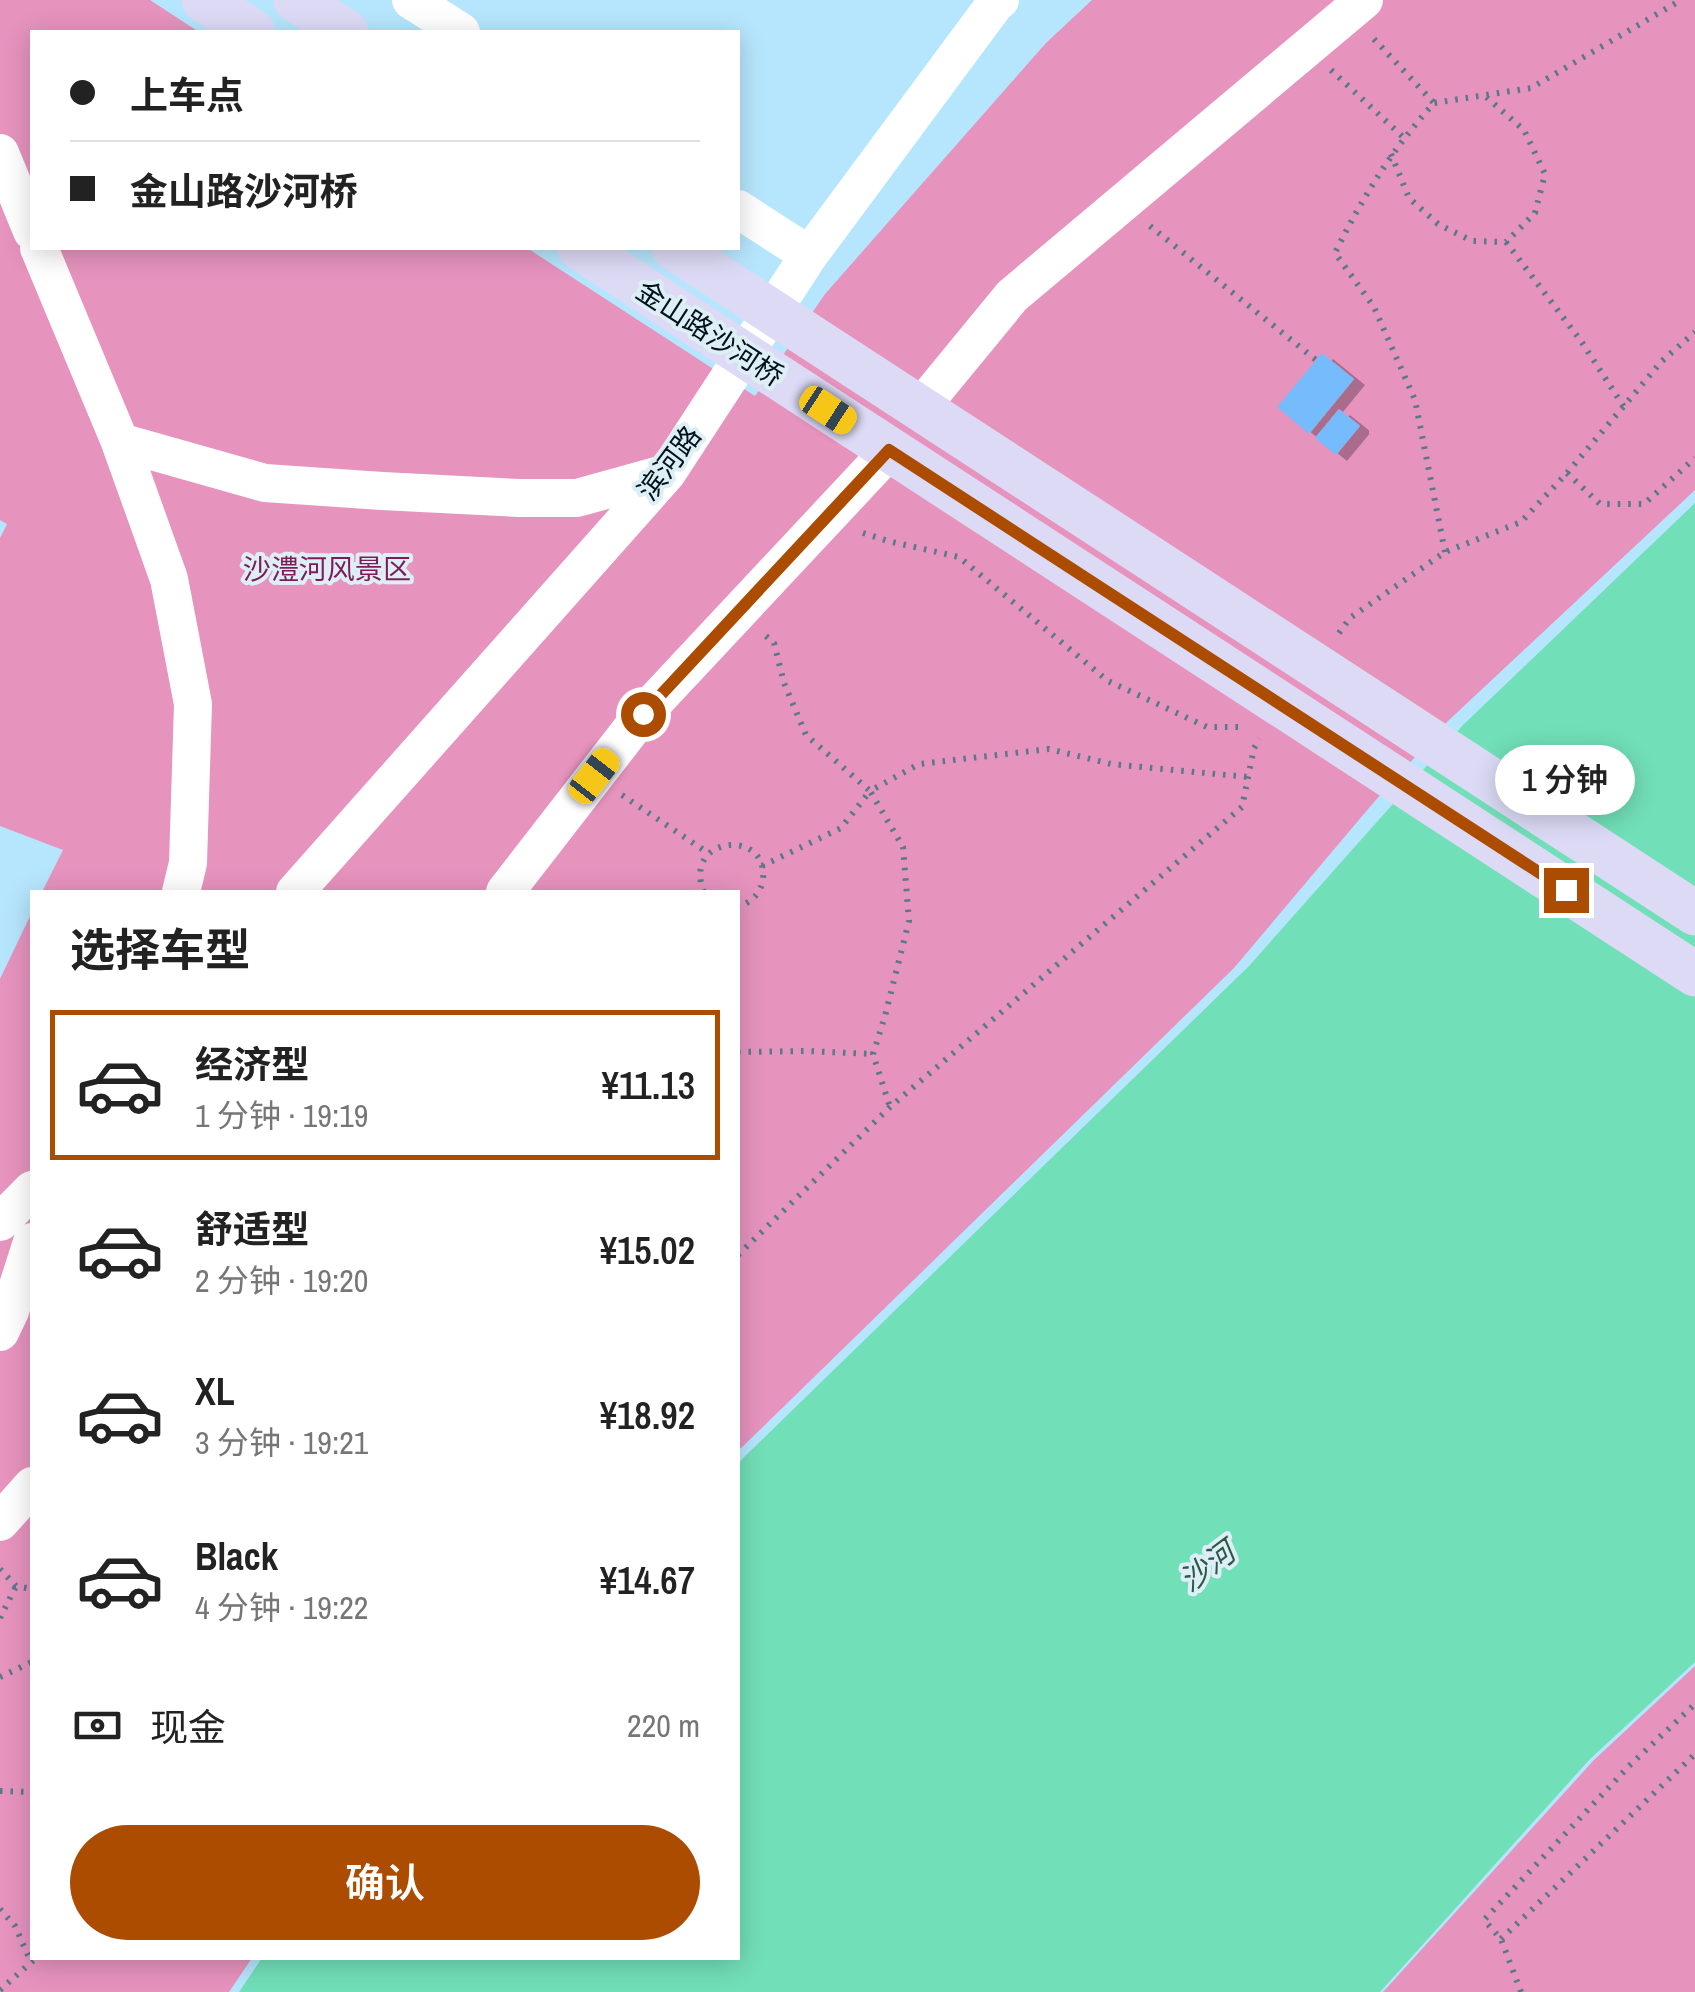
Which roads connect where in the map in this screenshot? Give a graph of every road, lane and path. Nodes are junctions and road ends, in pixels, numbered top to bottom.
1 (204, 0) edge
2 (296, 0) edge
3 (411, 0) edge
4 (1000, 0) edge
5 (1681, 0) edge
6 (1356, 7) edge
7 (250, 30) edge
8 (343, 30) edge
9 (459, 30) edge
10 (1307, 48) junction
11 (1484, 96) junction
12 (1434, 103) junction
13 (1403, 138) junction
14 (0, 153) edge
15 (1392, 154) junction
16 (1122, 203) junction
17 (740, 210) edge
18 (30, 226) edge
19 (1506, 242) junction
20 (40, 250) edge
21 (583, 250) edge
22 (677, 250) edge
23 (810, 255) junction
24 (1695, 332) edge
25 (1316, 360) dead end
26 (1624, 407) junction
27 (920, 408) junction
28 (120, 442) junction
29 (889, 450) junction
30 (1695, 458) edge
31 (1567, 473) junction
32 (667, 474) junction
33 (831, 513) junction
34 (1445, 552) junction
35 (739, 612) junction
36 (1339, 634) dead end
37 (1254, 726) dead end
38 (1269, 726) dead end
39 (594, 776) junction
40 (1248, 776) junction
41 (870, 792) junction
42 (708, 853) junction
43 (762, 866) junction
44 (181, 890) edge
45 (297, 890) edge
46 (508, 890) edge
47 (704, 890) edge
48 (740, 906) edge
49 (1695, 913) edge
50 (1695, 974) edge
51 (740, 1052) edge
52 (873, 1054) junction
53 (890, 1106) junction
54 (30, 1192) edge
55 (0, 1222) edge
56 (30, 1248) edge
57 (740, 1254) edge
58 (0, 1332) edge
59 (30, 1488) edge
60 (0, 1522) edge
61 (0, 1569) edge
62 (16, 1586) junction
63 (30, 1590) edge
64 (0, 1618) edge
65 (30, 1663) edge
66 (0, 1677) edge
67 (1695, 1704) edge
68 (1695, 1754) edge
69 (0, 1791) edge
70 (30, 1792) edge
71 (0, 1909) edge
72 (1501, 1940) junction
73 (30, 1955) edge
74 (33, 1960) edge
75 (0, 1990) edge
76 (1522, 1992) edge

1 - 7 main road
2 - 8 main road
3 - 9 street
4 - 23 street, 滨河路
5 - 11 path
6 - 10 street
6 - 12 path
10 - 13 path
10 - 16 street
11 - 12 path
11 - 19 path
12 - 13 path
13 - 15 path
14 - 18 street
15 - 19 path
15 - 34 path
16 - 25 path
16 - 27 street
17 - 23 street
19 - 26 path
20 - 28 street
21 - 29 main road, 金山路沙河桥
22 - 27 main road, 金山路沙河桥
23 - 32 street, 滨河路
24 - 26 path
26 - 31 path
27 - 49 main road, 金山路沙河桥
28 - 32 street
28 - 44 street
29 - 33 street
29 - 50 main road, 金山路沙河桥
30 - 31 path
31 - 34 path
32 - 45 street, 滨河路
33 - 35 street
33 - 37 path
34 - 36 path
35 - 39 street
35 - 41 path
38 - 40 path
39 - 42 path
39 - 46 street
40 - 41 path
40 - 53 path
41 - 43 path
41 - 52 path
42 - 43 path
42 - 47 path
43 - 48 path
51 - 52 path
52 - 53 path
53 - 57 path
54 - 55 street
56 - 58 street
59 - 60 street
61 - 62 path
62 - 63 path
62 - 64 path
65 - 66 path
67 - 72 path
68 - 72 path
69 - 70 path
71 - 73 path
72 - 76 path
74 - 75 path

